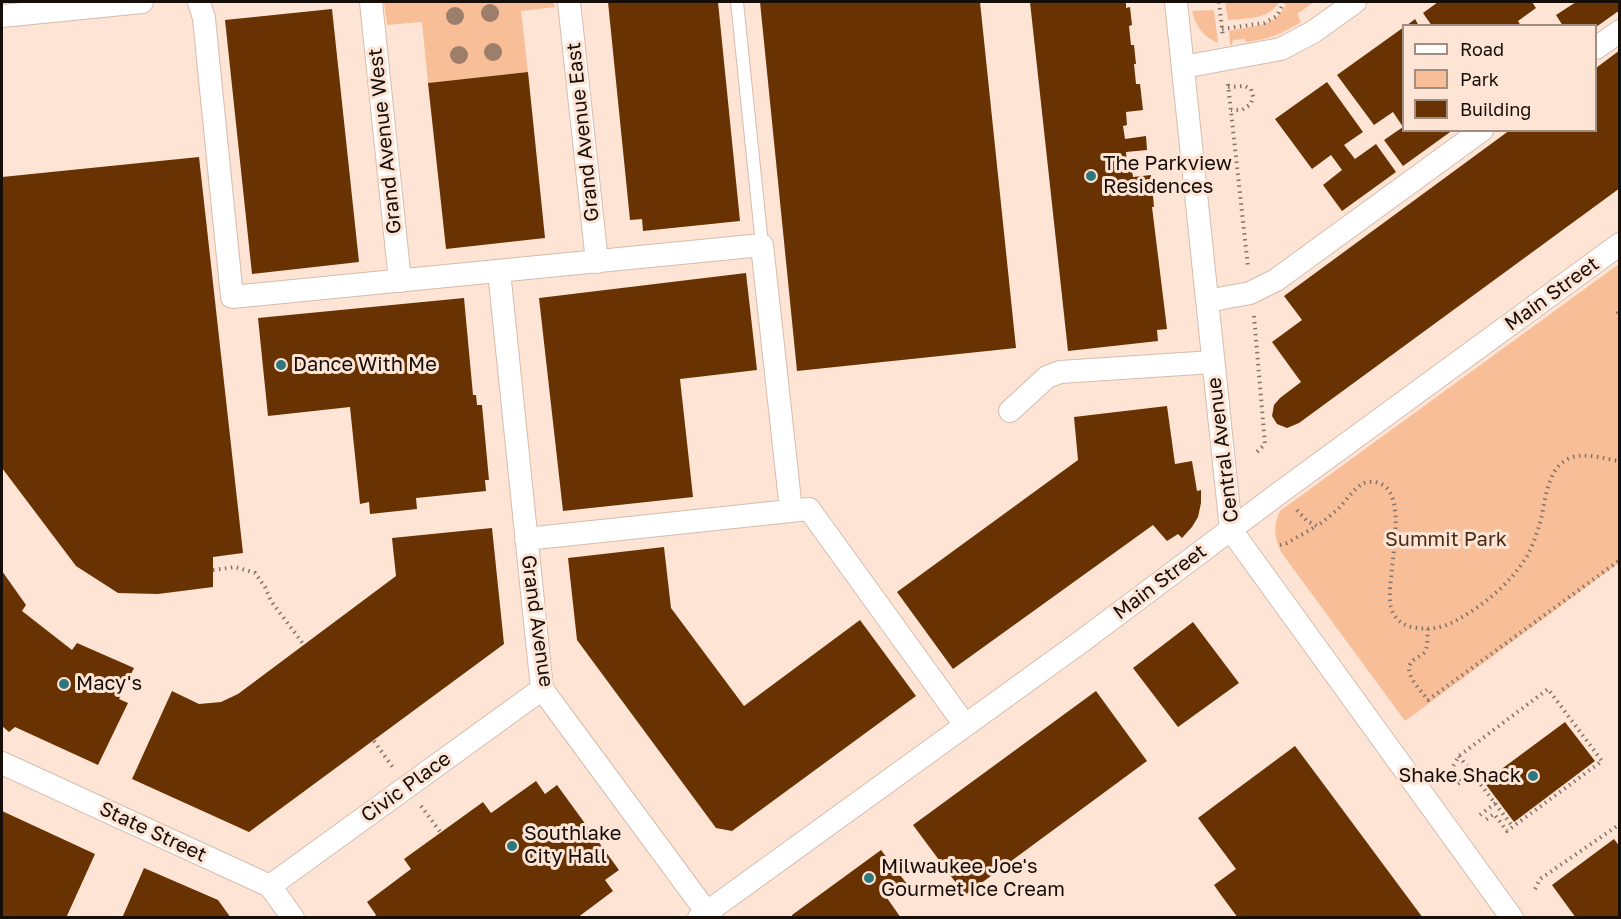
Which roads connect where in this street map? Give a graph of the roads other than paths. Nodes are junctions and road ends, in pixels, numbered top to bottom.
1 (142, 2) edge
2 (199, 2) edge
3 (371, 2) edge
4 (569, 2) edge
5 (737, 2) edge
6 (1176, 2) edge
7 (1355, 2) edge
8 (2, 16) edge
9 (1620, 31) edge
10 (1597, 47) edge
11 (1183, 66) junction
12 (1479, 132) edge
13 (1620, 244) edge
14 (762, 245) junction
15 (597, 262) junction
16 (499, 271) junction
17 (400, 280) junction
18 (1207, 301) junction
19 (1213, 362) junction
20 (1010, 411) dead end
21 (791, 510) junction
22 (1231, 530) junction
23 (526, 539) junction
24 (542, 689) junction
25 (965, 725) junction
26 (2, 763) edge
27 (270, 886) junction
28 (706, 916) edge
29 (293, 918) edge
30 (1512, 918) edge

1 - 8 street
2 - 17 street
3 - 17 street, Grand Avenue West
4 - 15 street, Grand Avenue East
5 - 14 lane
6 - 11 street, Central Avenue
7 - 11 street
9 - 10 street
11 - 18 street, Central Avenue
12 - 18 street
13 - 22 street, Main Street
14 - 15 street
14 - 21 street
15 - 16 street
16 - 17 street
16 - 23 street, Grand Avenue
18 - 19 street, Central Avenue
19 - 20 street
19 - 22 street, Central Avenue
21 - 23 street
21 - 25 street
22 - 25 street, Main Street
22 - 30 street, Central Avenue
23 - 24 street, Grand Avenue
24 - 27 street, Civic Place
24 - 28 street, Grand Avenue
25 - 28 street, Main Street
26 - 27 street, State Street
27 - 29 street, State Street

